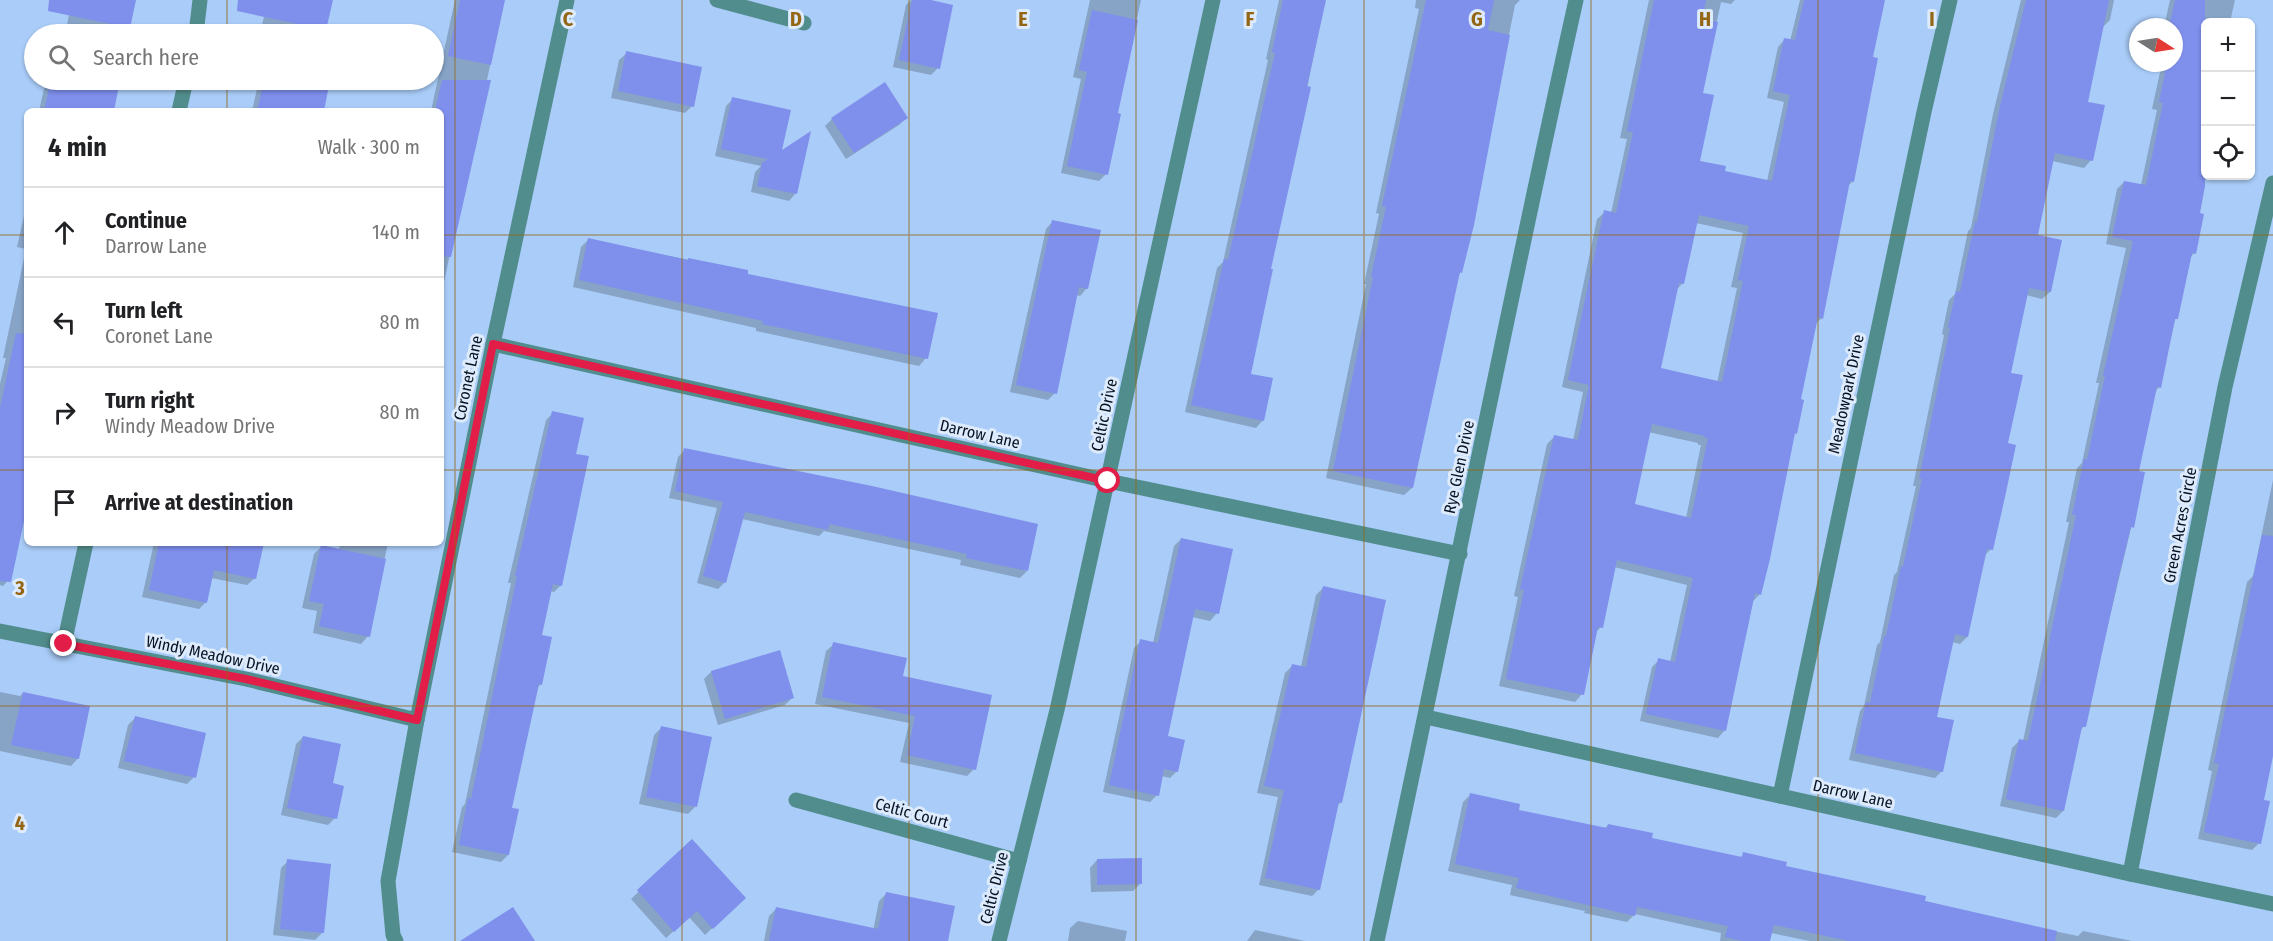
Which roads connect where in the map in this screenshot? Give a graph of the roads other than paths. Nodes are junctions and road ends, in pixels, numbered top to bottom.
1 (200, 0) edge
2 (567, 0) edge
3 (717, 0) edge
4 (1212, 0) edge
5 (1576, 0) edge
6 (1950, 0) edge
7 (804, 23) dead end
8 (197, 24) edge
9 (184, 90) edge
10 (180, 108) edge
11 (2273, 183) edge
12 (493, 344) junction
13 (1108, 481) junction
14 (85, 546) edge
15 (1460, 554) junction
16 (0, 631) edge
17 (64, 644) junction
18 (1425, 717) junction
19 (417, 720) junction
20 (1780, 796) junction
21 (796, 800) dead end
22 (1019, 861) junction
23 (2130, 874) junction
24 (2273, 904) edge
25 (396, 941) edge
26 (999, 941) edge
27 (1377, 941) edge

1 - 8 street
2 - 12 street, Coronet Lane
3 - 7 street
4 - 13 street, Celtic Drive
5 - 15 street, Rye Glen Drive
6 - 20 street, Meadowpark Drive
9 - 10 street
11 - 23 street, Green Acres Circle
12 - 13 street, Darrow Lane
12 - 19 street, Coronet Lane
13 - 15 street, Darrow Lane
13 - 22 street, Celtic Drive
14 - 17 street
15 - 18 street, Rye Glen Drive
16 - 17 street, Windy Meadow Drive
17 - 19 street, Windy Meadow Drive
18 - 20 street, Darrow Lane
18 - 27 street, Rye Glen Drive
19 - 25 street, Coronet Lane
20 - 23 street, Darrow Lane
21 - 22 street, Celtic Court
22 - 26 street, Celtic Drive
23 - 24 street, Darrow Lane

